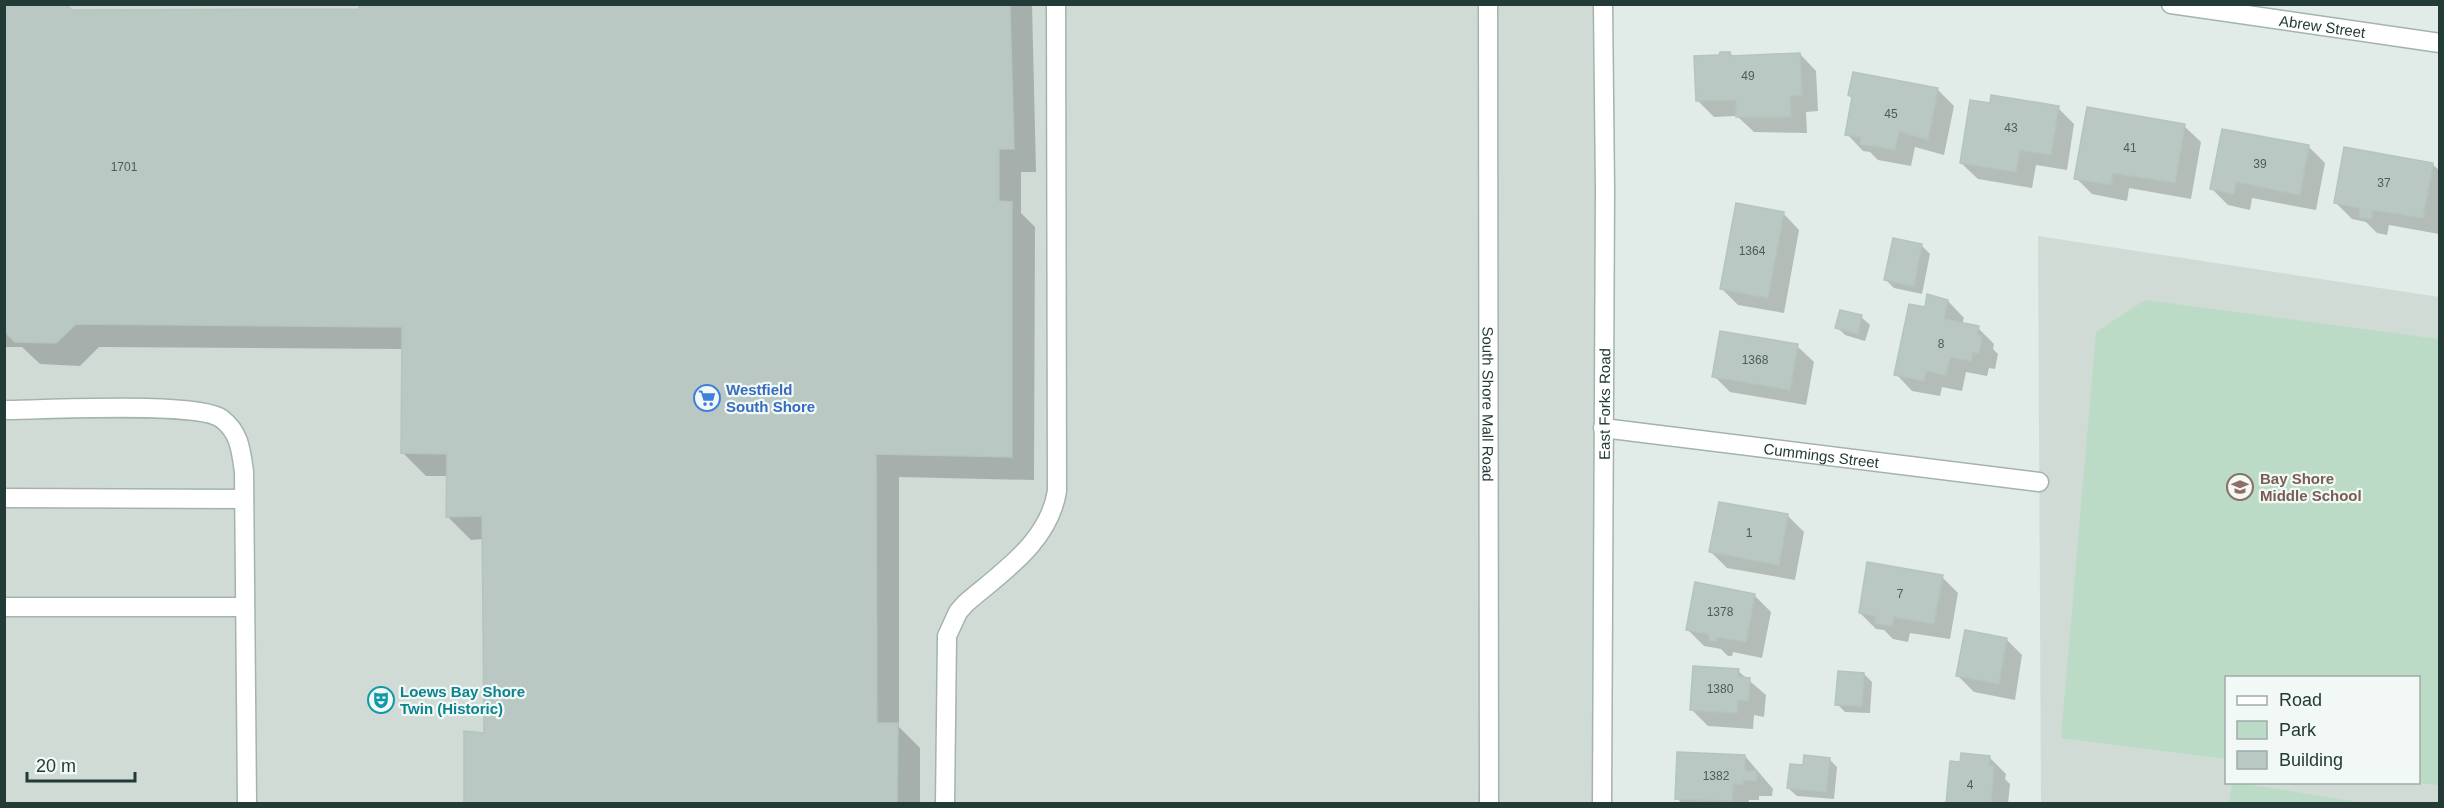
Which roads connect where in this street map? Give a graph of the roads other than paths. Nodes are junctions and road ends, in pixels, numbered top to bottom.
1 (1056, 4) edge
2 (1488, 4) edge
3 (1603, 4) edge
4 (2171, 4) edge
5 (2439, 43) edge
6 (4, 410) edge
7 (1603, 428) junction
8 (2039, 482) dead end
9 (4, 498) edge
10 (244, 499) junction
11 (4, 607) edge
12 (245, 607) junction
13 (247, 804) edge
14 (945, 804) edge
15 (1489, 804) edge
16 (1602, 804) edge

1 - 14 street
2 - 15 street, South Shore Mall Road
3 - 7 street, East Forks Road
4 - 5 street, Abrew Street
6 - 10 street
7 - 8 street, Cummings Street
7 - 16 street, East Forks Road
9 - 10 street
10 - 12 street
11 - 12 street
12 - 13 street

